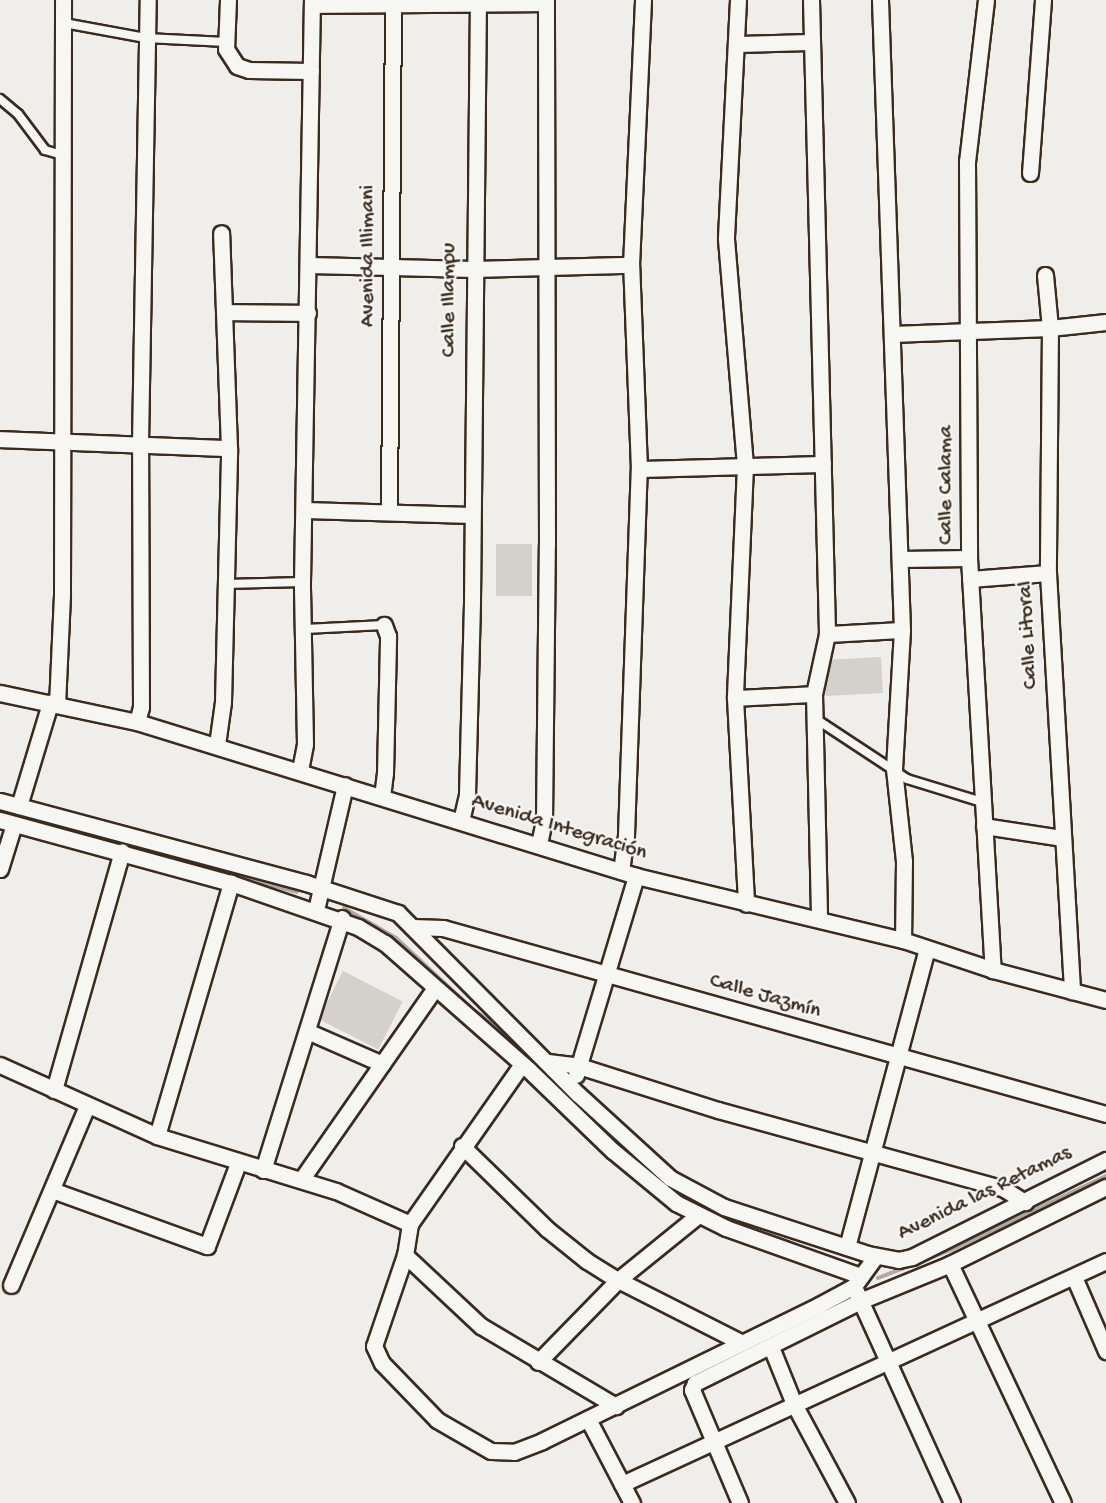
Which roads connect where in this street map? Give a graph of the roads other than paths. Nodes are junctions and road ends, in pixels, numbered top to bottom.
1 (63, 0) edge
2 (148, 0) edge
3 (228, 0) edge
4 (643, 0) edge
5 (738, 0) edge
6 (810, 0) edge
7 (880, 0) edge
8 (986, 0) edge
9 (1043, 0) edge
10 (392, 1) edge
11 (478, 1) edge
12 (312, 2) edge
13 (546, 2) edge
14 (64, 23) junction
15 (146, 38) junction
16 (226, 42) junction
17 (810, 42) junction
18 (738, 44) junction
19 (311, 71) junction
20 (0, 99) edge
21 (63, 155) junction
22 (1030, 173) dead end
23 (221, 233) dead end
24 (309, 265) junction
25 (631, 265) junction
26 (392, 267) junction
27 (472, 268) junction
28 (549, 268) junction
29 (1045, 275) dead end
30 (224, 312) junction
31 (308, 313) junction
32 (1106, 322) edge
33 (1050, 328) junction
34 (971, 330) junction
35 (892, 334) junction
36 (0, 439) edge
37 (63, 441) junction
38 (140, 443) junction
39 (229, 448) junction
40 (823, 464) junction
41 (744, 466) junction
42 (639, 469) junction
43 (304, 510) junction
44 (389, 512) junction
45 (472, 515) junction
46 (969, 558) junction
47 (900, 559) junction
48 (1048, 573) junction
49 (970, 579) junction
50 (302, 582) junction
51 (225, 584) junction
52 (384, 625) joint
53 (305, 629) junction
54 (902, 630) junction
55 (827, 634) junction
56 (0, 693) edge
57 (814, 694) junction
58 (735, 698) junction
59 (54, 704) junction
60 (816, 719) junction
61 (137, 722) junction
62 (217, 745) junction
63 (894, 769) junction
64 (300, 770) junction
65 (345, 785) junction
66 (381, 796) junction
67 (0, 801) edge
68 (982, 802) junction
69 (19, 806) junction
70 (461, 821) junction
71 (7, 822) edge
72 (984, 826) junction
73 (1062, 838) junction
74 (539, 844) junction
75 (122, 852) junction
76 (0, 869) edge
77 (621, 871) junction
78 (636, 876) junction
79 (231, 883) junction
80 (324, 889) junction
81 (746, 904) junction
82 (316, 910) junction
83 (342, 918) junction
84 (819, 919) junction
85 (412, 927) junction
86 (903, 940) junction
87 (927, 949) junction
88 (993, 970) junction
89 (606, 975) junction
90 (435, 988) junction
91 (1072, 991) junction
92 (1106, 1000) edge
93 (307, 1031) junction
94 (897, 1058) junction
95 (550, 1062) junction
96 (382, 1064) junction
97 (0, 1065) edge
98 (579, 1066) junction
99 (526, 1067) junction
100 (572, 1086) junction
101 (54, 1090) junction
102 (87, 1106) junction
103 (1106, 1114) edge
104 (157, 1136) junction
105 (462, 1146) junction
106 (871, 1151) junction
107 (1106, 1160) edge
108 (238, 1163) junction
109 (263, 1170) junction
110 (301, 1180) junction
111 (1106, 1187) edge
112 (52, 1190) junction
113 (1025, 1202) junction
114 (697, 1216) junction
115 (410, 1224) junction
116 (847, 1247) junction
117 (405, 1255) junction
118 (876, 1256) junction
119 (1106, 1261) edge
120 (950, 1264) junction
121 (1074, 1277) junction
122 (618, 1281) junction
123 (858, 1281) junction
124 (11, 1285) dead end
125 (860, 1301) junction
126 (978, 1320) junction
127 (742, 1343) junction
128 (771, 1347) junction
129 (1106, 1351) edge
130 (538, 1362) junction
131 (891, 1362) junction
132 (794, 1404) junction
133 (615, 1406) junction
134 (588, 1419) junction
135 (714, 1445) junction
136 (622, 1484) junction
137 (632, 1503) edge
138 (740, 1503) edge
139 (847, 1503) edge
140 (952, 1503) edge
141 (1063, 1503) edge

1 - 14 street
2 - 15 street
3 - 16 street
4 - 25 street
5 - 18 street
6 - 17 street
7 - 35 street
8 - 34 street, Calle Calama
9 - 22 street
10 - 11 street
10 - 12 street
10 - 26 street, Avenida Illimani
11 - 13 street
11 - 27 street, Calle Illampu
12 - 19 street
13 - 28 street
14 - 15 lane
14 - 21 street
15 - 16 lane
15 - 38 street
16 - 19 street
17 - 18 street
17 - 40 street
18 - 41 street
19 - 24 street
20 - 21 lane
21 - 37 street
23 - 30 street
24 - 26 street
24 - 31 street
25 - 28 street
25 - 42 street
26 - 27 street
26 - 44 street, Avenida Illimani
27 - 28 street
27 - 45 street, Calle Illampu
28 - 74 street
29 - 33 street, Calle Litoral
30 - 31 street
30 - 39 street
31 - 43 street
32 - 33 street
33 - 34 street
33 - 48 street, Calle Litoral
34 - 35 street
34 - 46 street, Calle Calama
35 - 47 street
36 - 37 street
37 - 38 street
37 - 59 street
38 - 39 street
38 - 61 street
39 - 51 street
40 - 41 street
40 - 55 street
41 - 42 street
41 - 58 street
42 - 77 street
43 - 44 street
43 - 50 street
44 - 45 street
45 - 70 street, Calle Illampu
46 - 47 street
46 - 49 street, Calle Calama
47 - 54 street
48 - 49 street
48 - 73 street, Calle Litoral
49 - 68 street, Calle Calama
50 - 51 lane
50 - 53 street
51 - 62 street
52 - 53 lane
52 - 66 street
53 - 64 street
54 - 55 street
54 - 63 street
55 - 57 street
56 - 59 street, Avenida Integración
57 - 58 street
57 - 60 street
58 - 81 street
59 - 61 street, Avenida Integración
59 - 69 street
60 - 63 lane
60 - 84 street
61 - 62 street, Avenida Integración
62 - 64 street, Avenida Integración
63 - 68 lane
63 - 86 street
64 - 65 street, Avenida Integración
65 - 66 street, Avenida Integración
65 - 80 street
66 - 70 street, Avenida Integración
67 - 69 street, Avenida las Retamas
68 - 72 street, Calle Calama
69 - 80 street, Avenida las Retamas
70 - 74 street, Avenida Integración
71 - 75 street
71 - 76 street
72 - 73 street
72 - 88 street, Calle Calama
73 - 91 street, Calle Litoral
74 - 77 street, Avenida Integración
75 - 79 street
75 - 101 street
77 - 78 street, Avenida Integración
78 - 81 street, Avenida Integración
78 - 89 street
79 - 82 street
79 - 104 street
80 - 82 street
80 - 85 street, Avenida las Retamas
81 - 84 street, Avenida Integración
82 - 83 street
83 - 90 street
83 - 93 street
84 - 86 street, Avenida Integración
85 - 89 street, Calle Jazmín
85 - 95 street, Avenida las Retamas
86 - 87 street, Avenida Integración
87 - 88 street, Avenida Integración
87 - 94 street
88 - 91 street, Avenida Integración
89 - 94 street, Calle Jazmín
89 - 98 street
90 - 96 street
90 - 99 street
91 - 92 street, Avenida Integración
93 - 96 street
93 - 109 street
94 - 103 street, Calle Jazmín
94 - 106 street
95 - 98 street
95 - 99 street
95 - 100 street, Avenida las Retamas
96 - 110 street
97 - 101 street
98 - 100 street
98 - 106 street
99 - 105 street
99 - 114 street
100 - 116 street, Avenida las Retamas
101 - 102 street
102 - 104 street
102 - 112 street
104 - 108 street
105 - 115 street
105 - 122 street
106 - 113 street
106 - 116 street
107 - 113 street, Avenida las Retamas
108 - 109 street
108 - 112 street
109 - 110 street
110 - 115 street
111 - 120 street
112 - 124 street
113 - 118 street, Avenida las Retamas
114 - 122 street
114 - 123 street
115 - 117 street
116 - 118 street, Avenida las Retamas
117 - 130 street
117 - 134 street
118 - 123 street
119 - 121 street
120 - 125 street
120 - 126 street
121 - 126 street
121 - 129 street
122 - 127 street
122 - 130 street
123 - 125 street
123 - 127 street
125 - 128 street
125 - 131 street
126 - 131 street
126 - 141 street
127 - 133 street
128 - 132 street
128 - 135 street
130 - 133 street
131 - 132 street
131 - 140 street
132 - 135 street
132 - 139 street
133 - 134 street
134 - 136 street
135 - 136 street
135 - 138 street
136 - 137 street

